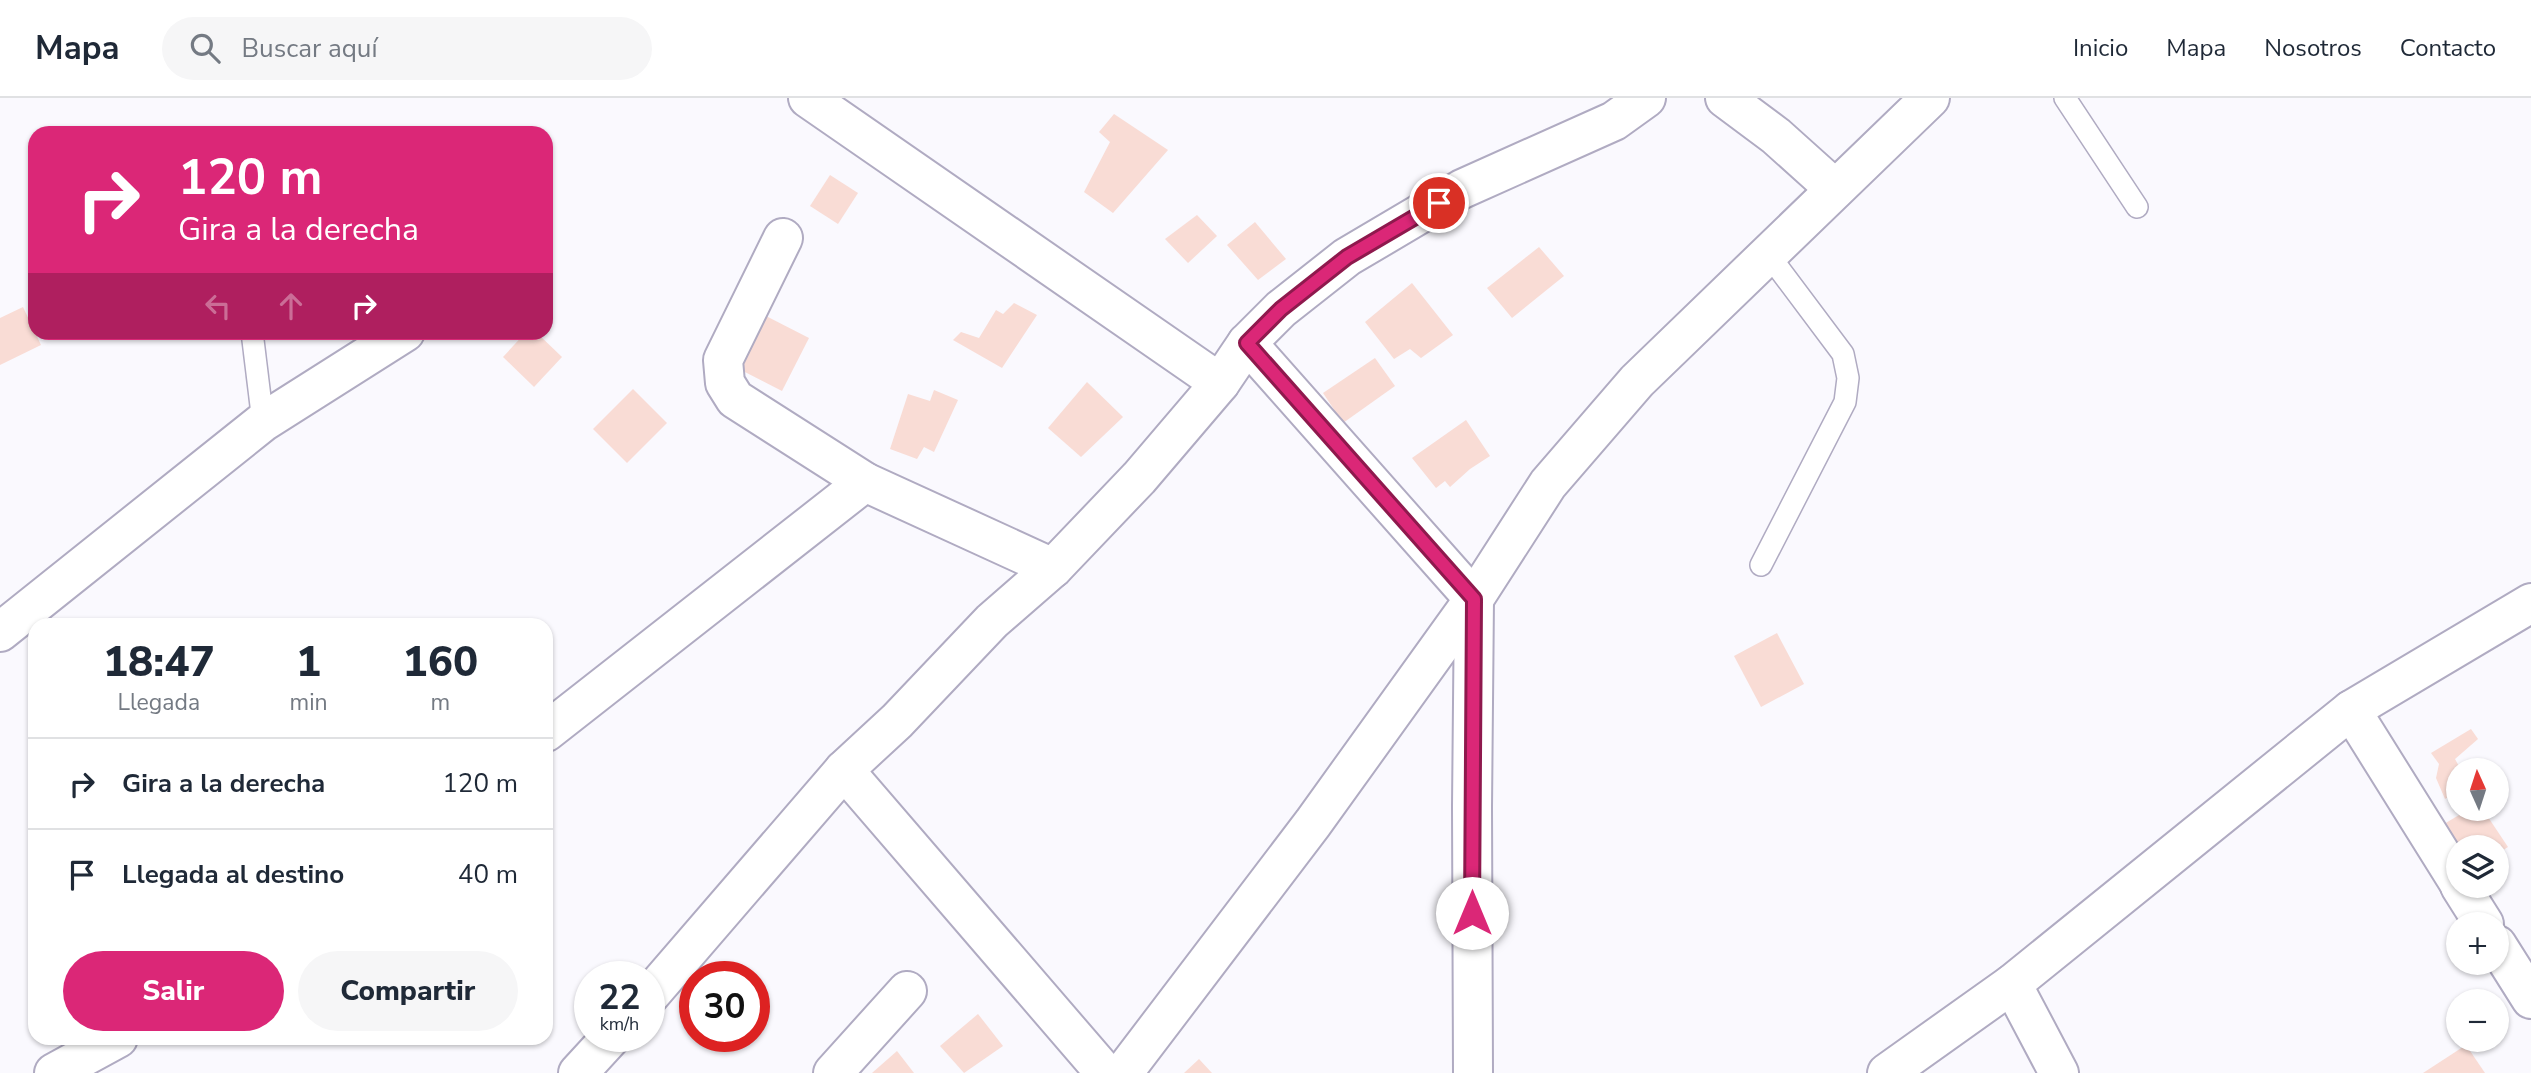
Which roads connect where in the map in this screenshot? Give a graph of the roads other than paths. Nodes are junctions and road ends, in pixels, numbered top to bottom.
1 (808, 98) edge
2 (1646, 98) edge
3 (1725, 98) edge
4 (1930, 98) edge
5 (2065, 98) edge
6 (1835, 189) junction
7 (2137, 207) dead end
8 (783, 238) dead end
9 (1768, 254) junction
10 (253, 340) edge
11 (392, 340) edge
12 (1247, 343) junction
13 (1220, 383) junction
14 (263, 422) junction
15 (865, 482) junction
16 (1761, 565) dead end
17 (1054, 568) junction
18 (1474, 599) junction
19 (2531, 603) edge
20 (0, 632) edge
21 (2351, 710) junction
22 (553, 727) edge
23 (844, 770) junction
24 (2446, 862) edge
25 (2509, 964) edge
26 (665, 977) edge
27 (2012, 984) junction
28 (907, 991) dead end
29 (2531, 999) edge
30 (105, 1045) edge
31 (600, 1052) edge
32 (587, 1070) edge
33 (54, 1073) edge
34 (833, 1073) edge
35 (1105, 1073) edge
36 (1123, 1073) edge
37 (1473, 1073) edge
38 (1887, 1073) edge
39 (2059, 1073) edge

1 - 13 street
2 - 12 street
3 - 6 street
4 - 6 street
5 - 7 lane
6 - 9 street
8 - 15 street
9 - 16 lane
9 - 18 street
10 - 14 lane
11 - 14 street
12 - 13 street
12 - 18 street
13 - 17 street
14 - 20 street
15 - 17 street
15 - 22 street
17 - 23 street
18 - 36 street
18 - 37 street
19 - 21 street
21 - 24 street
21 - 27 street
23 - 26 street
23 - 35 street
25 - 29 street
27 - 38 street
27 - 39 street
28 - 34 street
30 - 33 street
31 - 32 street

